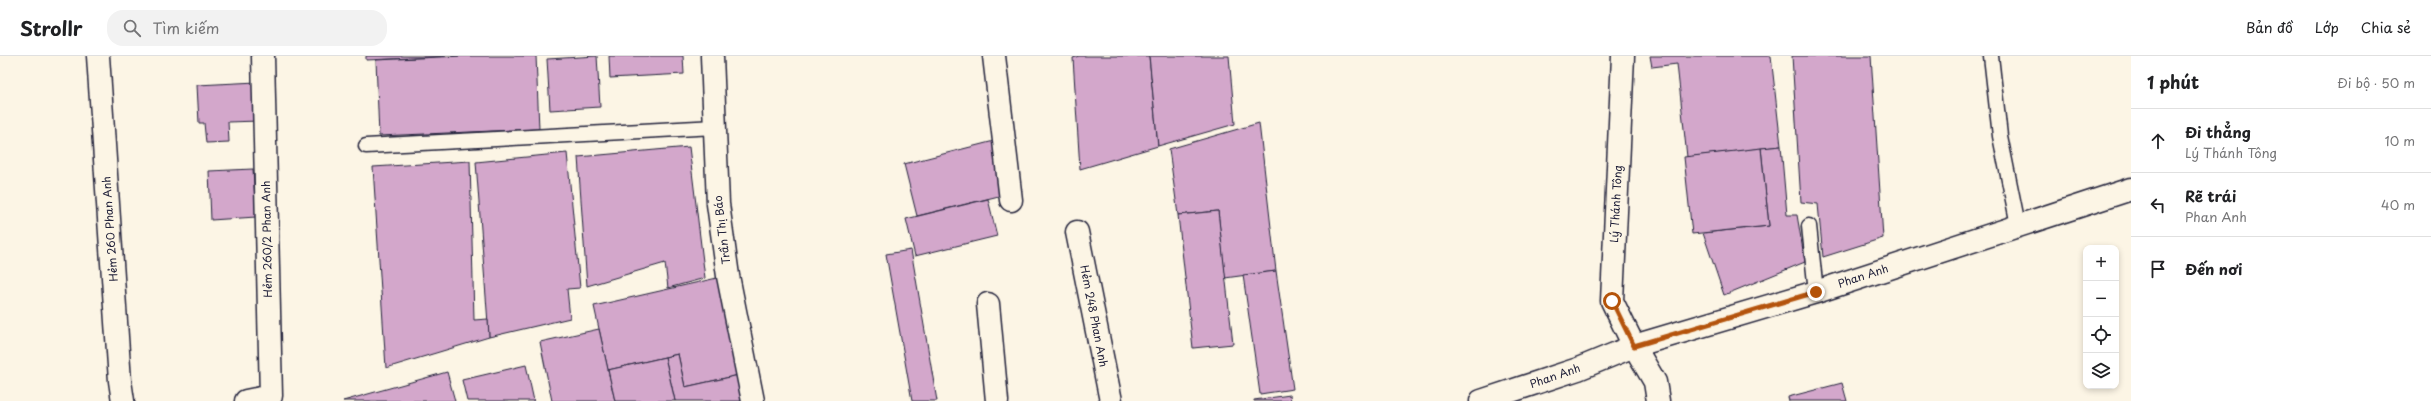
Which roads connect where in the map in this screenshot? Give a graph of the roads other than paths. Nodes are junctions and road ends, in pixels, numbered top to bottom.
1 (98, 56) edge
2 (263, 56) edge
3 (712, 56) edge
4 (994, 56) edge
5 (1623, 56) edge
6 (1991, 56) edge
7 (714, 127) junction
8 (366, 146) dead end
9 (2131, 189) edge
10 (1011, 200) dead end
11 (2018, 225) junction
12 (1808, 226) dead end
13 (1077, 232) dead end
14 (1816, 292) junction
15 (988, 304) dead end
16 (1634, 346) junction
17 (123, 401) edge
18 (246, 401) edge
19 (753, 401) edge
20 (997, 401) edge
21 (1111, 401) edge
22 (1481, 401) edge
23 (1658, 401) edge

1 - 17 street, Hẻm 260 Phan Anh
2 - 18 street, Hẻm 260/2 Phan Anh
3 - 7 street, Trần Thị Báo
4 - 10 street
5 - 16 street, Lý Thánh Tông
6 - 11 lane
7 - 8 lane
7 - 19 street, Trần Thị Báo
9 - 11 street, Phan Anh
11 - 14 street, Phan Anh
12 - 14 lane
13 - 21 street, Hẻm 248 Phan Anh
14 - 16 street, Phan Anh
15 - 20 street
16 - 22 street, Phan Anh
16 - 23 street, Lý Thánh Tông

